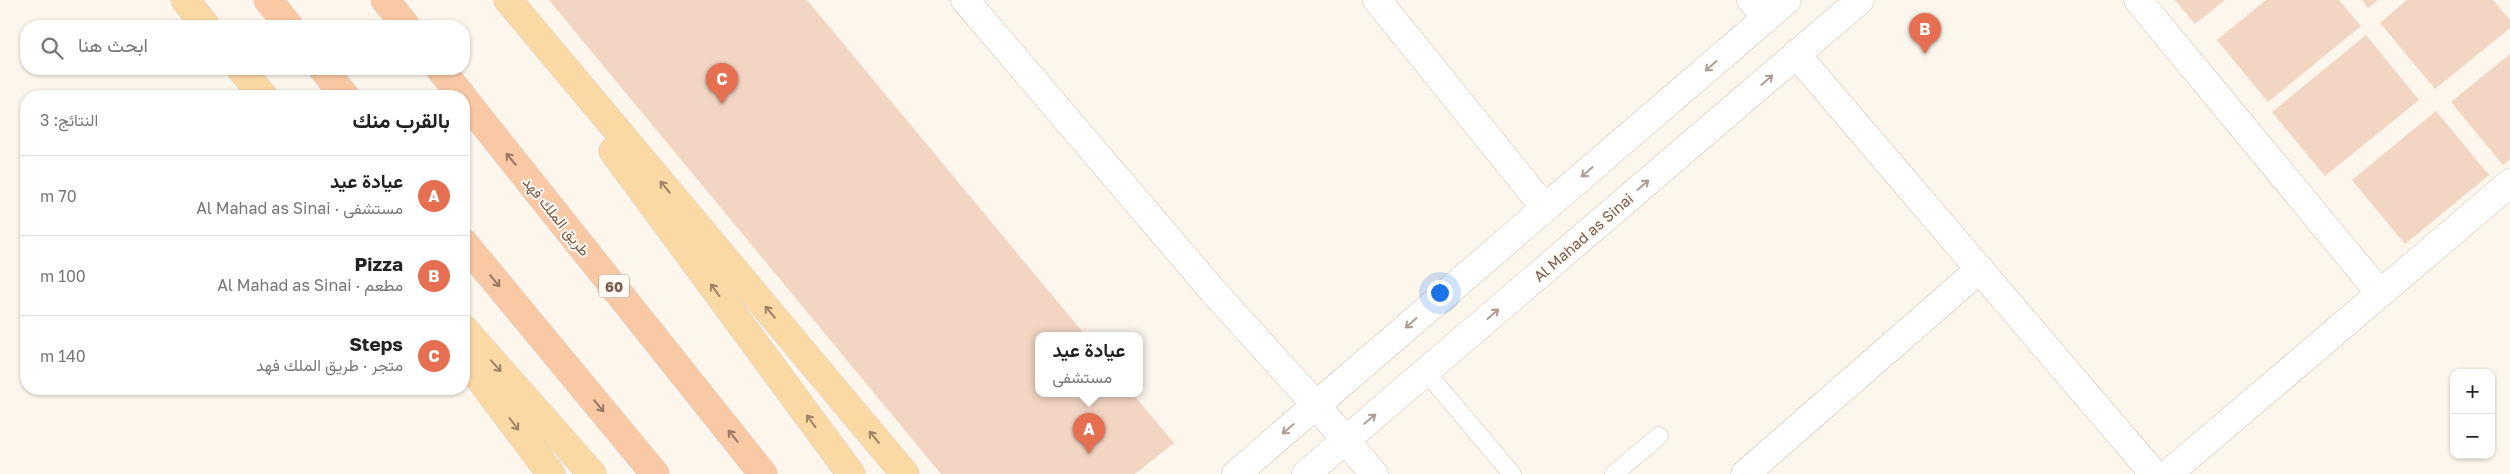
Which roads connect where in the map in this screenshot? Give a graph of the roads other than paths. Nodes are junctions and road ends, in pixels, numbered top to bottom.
1 (185, 0) edge
2 (268, 0) edge
3 (385, 0) edge
4 (502, 0) edge
5 (508, 0) edge
6 (965, 0) edge
7 (1377, 0) edge
8 (1787, 0) edge
9 (1860, 0) edge
10 (2138, 0) edge
11 (1759, 9) edge
12 (201, 20) edge
13 (284, 20) edge
14 (401, 20) edge
15 (1796, 54) junction
16 (246, 75) edge
17 (328, 75) edge
18 (445, 75) edge
19 (258, 90) edge
20 (340, 90) edge
21 (457, 90) edge
22 (470, 107) edge
23 (2510, 183) edge
24 (1545, 208) junction
25 (470, 250) edge
26 (1980, 269) junction
27 (2380, 293) junction
28 (470, 336) edge
29 (470, 366) edge
30 (1426, 372) junction
31 (1316, 405) junction
32 (1659, 436) dead end
33 (1346, 440) junction
34 (551, 474) edge
35 (592, 474) edge
36 (655, 474) edge
37 (764, 474) edge
38 (851, 474) edge
39 (905, 474) edge
40 (1236, 474) edge
41 (1306, 474) edge
42 (1374, 474) edge
43 (1512, 474) edge
44 (1614, 474) edge
45 (1745, 474) edge
46 (2154, 474) edge
47 (2168, 474) edge

1 - 12 main road
2 - 13 highway
3 - 14 highway
38 -> 4 main road
39 -> 5 main road
6 - 31 street
7 - 24 street
8 - 11 street
9 - 15 street, Al Mahad as Sinai
10 - 27 street
11 -> 24 street
15 - 26 street
30 -> 15 street, Al Mahad as Sinai
16 - 19 main road
17 - 20 highway
18 - 21 highway, طريق الملك فهد / 60
37 -> 22 highway, طريق الملك فهد / 60
23 - 27 street
24 -> 31 street
25 -> 36 highway
26 - 45 street
26 - 46 street
27 - 47 street
28 -> 35 main road
29 -> 34 main road
33 -> 30 street, Al Mahad as Sinai
30 - 43 lane
31 - 33 street
31 -> 40 street
32 - 44 lane
33 - 41 street, Al Mahad as Sinai
33 - 42 street

